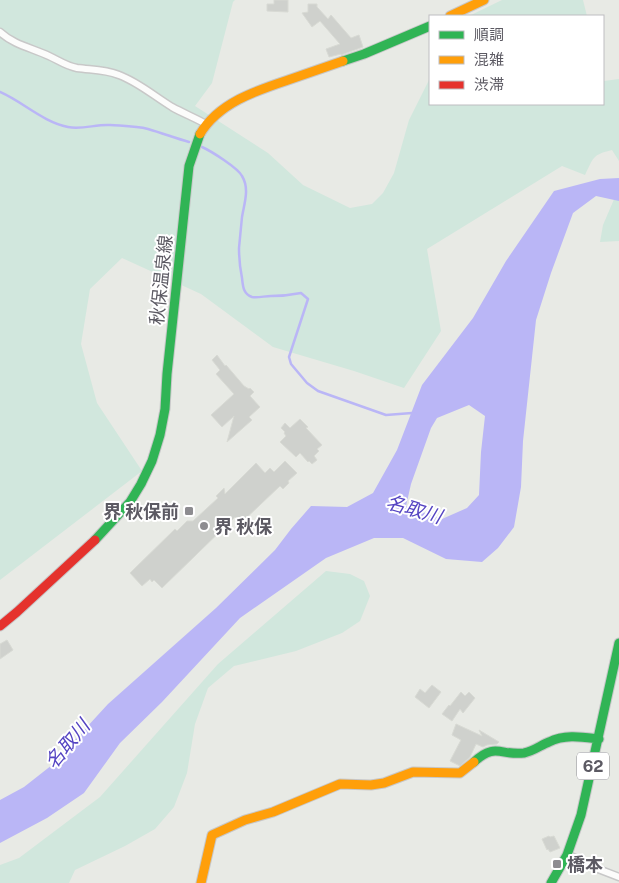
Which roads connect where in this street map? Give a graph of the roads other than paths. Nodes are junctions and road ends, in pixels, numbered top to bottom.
1 (484, 0) edge
2 (452, 15) edge
3 (429, 26) edge
4 (0, 32) edge
5 (206, 124) junction
6 (0, 626) edge
7 (619, 643) edge
8 (599, 739) junction
9 (567, 854) junction
10 (619, 877) edge
11 (201, 883) edge
12 (551, 883) edge

1 - 2 main road
3 - 5 main road, 秋保温泉線
4 - 5 street
5 - 6 main road, 秋保温泉線
7 - 8 main road, 62
8 - 9 main road, 62
8 - 11 main road
9 - 10 street
9 - 12 main road, 62

